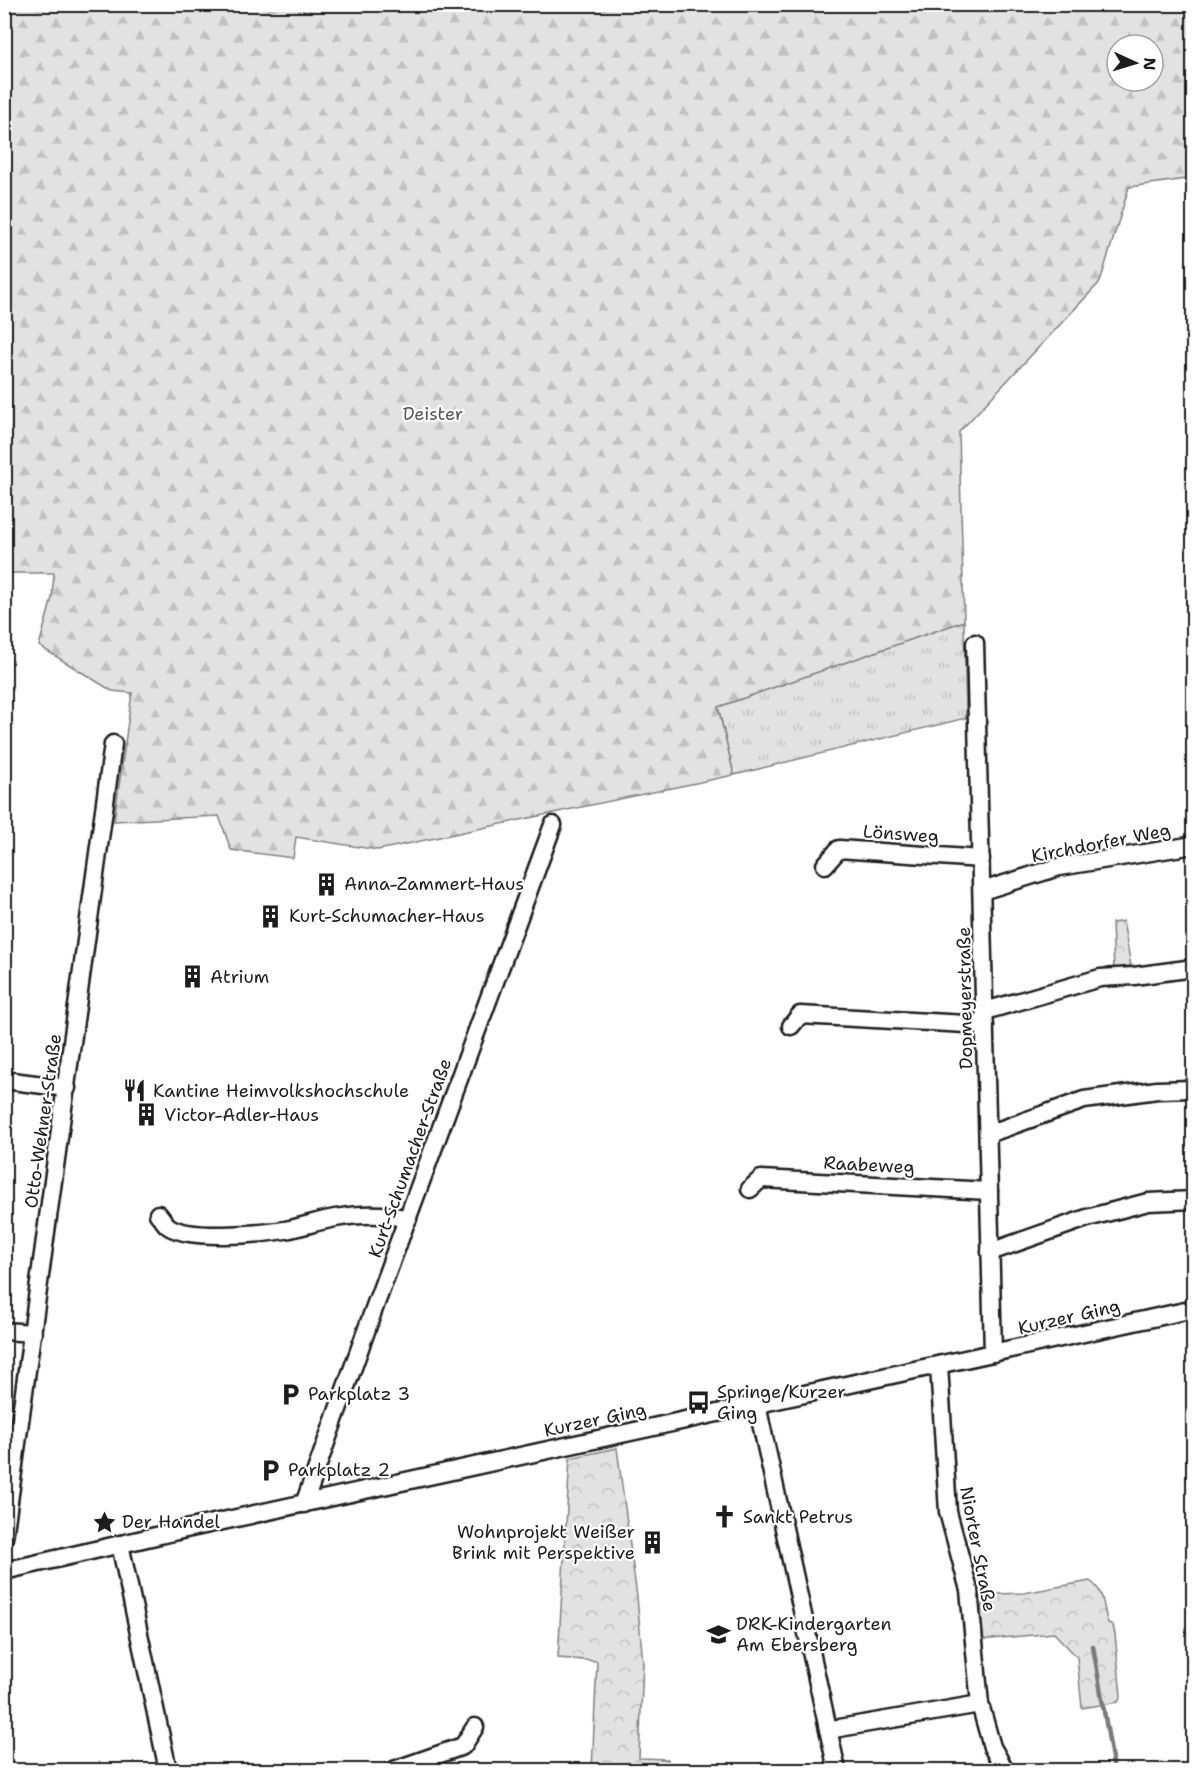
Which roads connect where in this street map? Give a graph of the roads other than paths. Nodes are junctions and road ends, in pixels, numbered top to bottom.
1 (975, 643) dead end
2 (113, 744) dead end
3 (553, 825) dead end
4 (1194, 846) edge
5 (981, 859) junction
6 (825, 865) dead end
7 (981, 891) junction
8 (1194, 968) edge
9 (985, 1018) junction
10 (791, 1026) dead end
11 (4, 1080) edge
12 (67, 1088) junction
13 (1194, 1089) edge
14 (988, 1134) junction
15 (750, 1189) dead end
16 (989, 1191) junction
17 (1194, 1200) edge
18 (158, 1214) dead end
19 (408, 1219) junction
20 (990, 1252) junction
21 (1194, 1309) edge
22 (4, 1331) edge
23 (33, 1333) junction
24 (993, 1353) junction
25 (939, 1365) junction
26 (757, 1405) junction
27 (304, 1504) junction
28 (4, 1538) edge
29 (120, 1544) junction
30 (4, 1571) edge
31 (980, 1704) junction
32 (475, 1727) dead end
33 (828, 1730) junction
34 (168, 1770) edge
35 (394, 1770) edge
36 (837, 1770) edge
37 (1005, 1770) edge

1 - 5 street, Dopmeyerstraße
2 - 12 street, Otto-Wehner-Straße
3 - 19 street, Kurt-Schumacher-Straße
4 - 7 street, Kirchdorfer Weg
5 - 6 street, Lönsweg
5 - 7 street, Dopmeyerstraße
7 - 9 street, Dopmeyerstraße
8 - 9 street
9 - 10 street
9 - 14 street, Dopmeyerstraße
11 - 12 street
12 - 23 street, Otto-Wehner-Straße
13 - 14 street
14 - 16 street, Dopmeyerstraße
15 - 16 street, Raabeweg
16 - 20 street, Dopmeyerstraße
17 - 20 street
18 - 19 street
19 - 27 street, Kurt-Schumacher-Straße
20 - 24 street, Dopmeyerstraße
21 - 24 street, Kurzer Ging
22 - 23 street
23 - 28 street, Otto-Wehner-Straße
24 - 25 street, Kurzer Ging
25 - 26 street, Kurzer Ging
25 - 31 street, Niorter Straße
26 - 27 street, Kurzer Ging
26 - 33 street
27 - 29 street, Kurzer Ging
29 - 30 street, Kurzer Ging
29 - 34 street
31 - 33 street
31 - 37 street, Niorter Straße
32 - 35 street
33 - 36 street

